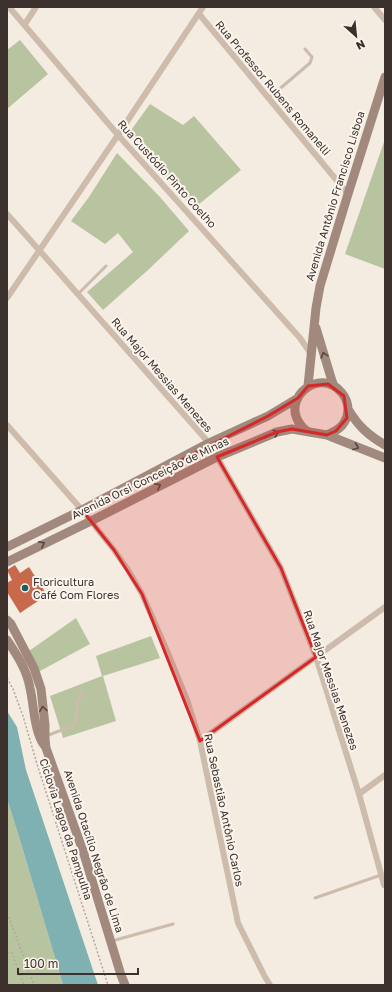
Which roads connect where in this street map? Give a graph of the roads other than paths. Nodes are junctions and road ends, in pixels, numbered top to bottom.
1 (9, 7) edge
2 (36, 7) edge
3 (203, 7) edge
4 (374, 7) edge
5 (199, 14) junction
6 (385, 20) edge
7 (25, 24) junction
8 (305, 49) dead end
9 (385, 77) edge
10 (268, 98) junction
11 (118, 135) junction
12 (348, 194) junction
13 (7, 214) edge
14 (39, 250) junction
15 (106, 266) dead end
16 (78, 294) junction
17 (7, 298) edge
18 (314, 323) junction
19 (311, 354) junction
20 (308, 386) junction
21 (334, 386) junction
22 (298, 398) junction
23 (348, 409) junction
24 (7, 425) edge
25 (306, 431) junction
26 (327, 435) junction
27 (209, 444) junction
28 (385, 445) edge
29 (217, 456) junction
30 (385, 458) edge
31 (82, 510) junction
32 (91, 521) junction
33 (7, 547) edge
34 (7, 562) edge
35 (385, 607) edge
36 (7, 620) edge
37 (7, 640) edge
38 (316, 657) junction
39 (84, 691) dead end
40 (45, 736) junction
41 (200, 740) junction
42 (46, 748) junction
43 (385, 776) edge
44 (359, 794) junction
45 (381, 875) junction
46 (384, 885) dead end
47 (315, 898) dead end
48 (173, 924) dead end
49 (110, 941) junction
50 (126, 985) edge
51 (270, 985) edge

1 - 7 street, Rua Custódio Pinto Coelho
2 - 7 street
3 - 5 street
4 - 6 street
5 - 10 street, Rua Professor Rubens Romanelli
5 - 11 street
7 - 11 street, Rua Custódio Pinto Coelho
8 - 10 lane
9 - 12 street, Avenida Antônio Francisco Lisboa
10 - 12 street, Rua Professor Rubens Romanelli
11 - 14 street
11 - 19 street, Rua Custódio Pinto Coelho
12 - 18 street, Avenida Antônio Francisco Lisboa
13 - 14 street, Rua Major Messias Menezes
14 - 16 street, Rua Major Messias Menezes
14 - 17 street
15 - 16 lane
16 - 27 street, Rua Major Messias Menezes
18 - 19 street, Avenida Antônio Francisco Lisboa
21 -> 18 street, Avenida Antônio Francisco Lisboa
19 - 20 street, Avenida Antônio Francisco Lisboa
20 - 21 street
20 - 22 street
21 - 23 street
22 - 25 street
22 - 27 street, Avenida Orsi Conceição de Minas
23 - 26 street
23 - 28 street
24 - 31 street, Rua Sebastião Antônio Carlos
25 - 26 street
29 -> 25 street, Avenida Orsi Conceição de Minas
26 -> 30 street
27 - 29 street, Rua Major Messias Menezes
27 - 31 street, Avenida Orsi Conceição de Minas
32 -> 29 street, Avenida Orsi Conceição de Minas
29 - 38 street, Rua Major Messias Menezes
31 - 32 street, Rua Sebastião Antônio Carlos
31 - 33 street, Avenida Orsi Conceição de Minas
34 -> 32 street, Avenida Orsi Conceição de Minas
32 - 41 street, Rua Sebastião Antônio Carlos
35 - 38 street
40 -> 36 street, Avenida Otacílio Negrão de Lima
37 - 42 street, Avenida Otacílio Negrão de Lima
38 - 41 street
38 - 44 street, Rua Major Messias Menezes
39 - 40 lane
40 - 42 street, Avenida Otacílio Negrão de Lima
41 - 51 street, Rua Sebastião Antônio Carlos
42 - 49 street, Avenida Otacílio Negrão de Lima
43 - 44 street
44 - 45 street, Rua Major Messias Menezes
45 - 46 street, Rua Major Messias Menezes
45 - 47 lane
48 - 49 lane
49 - 50 street, Avenida Otacílio Negrão de Lima

